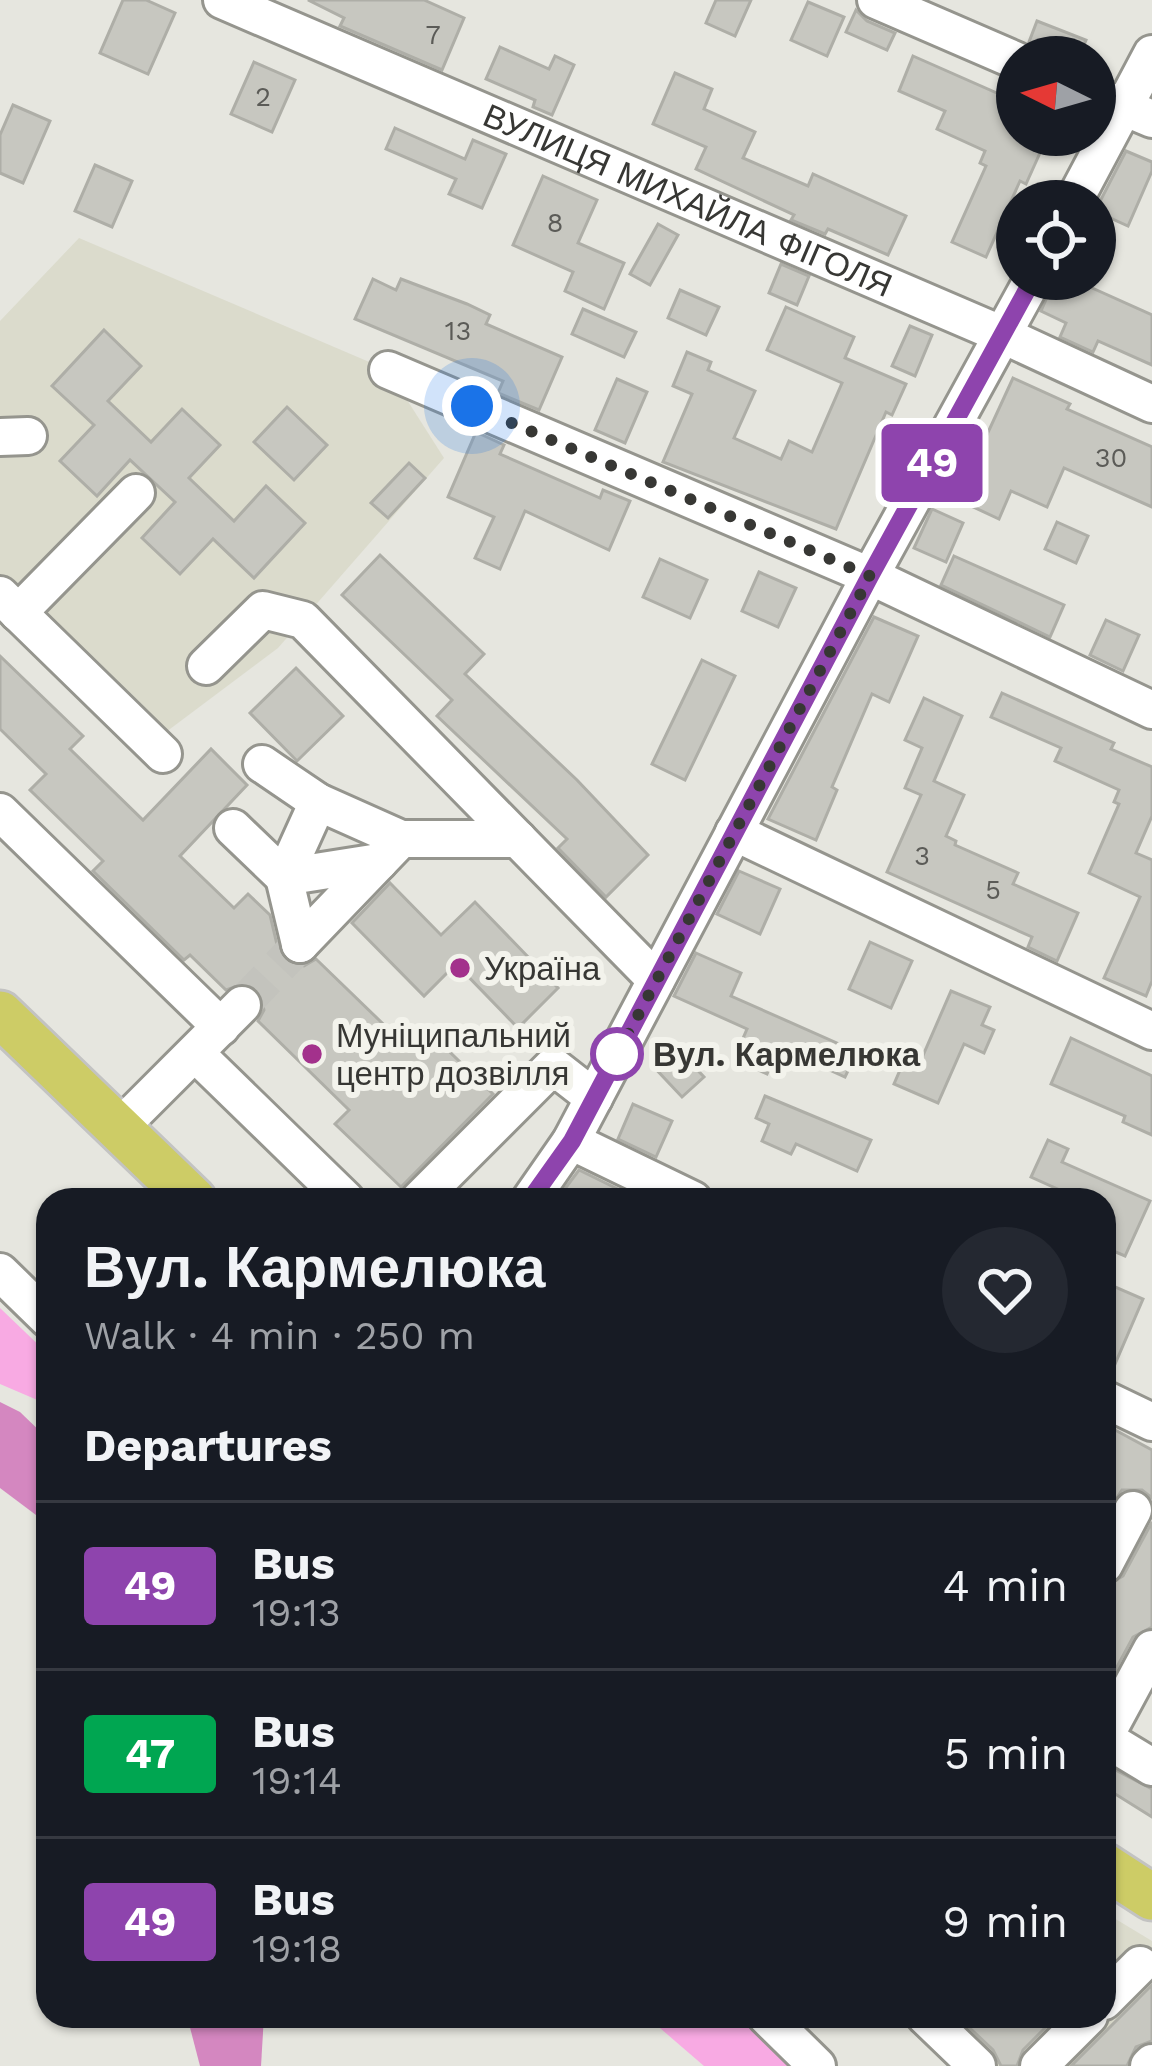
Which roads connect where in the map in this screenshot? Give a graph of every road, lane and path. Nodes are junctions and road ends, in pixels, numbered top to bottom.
1 (223, 0) edge
2 (875, 0) edge
3 (996, 52) edge
4 (1152, 54) edge
5 (1124, 107) edge
6 (1085, 180) edge
7 (1022, 300) edge
8 (1003, 335) junction
9 (388, 370) dead end
10 (1152, 404) edge
11 (136, 493) dead end
12 (870, 576) junction
13 (6, 604) edge
14 (206, 666) dead end
15 (1152, 710) edge
16 (163, 754) dead end
17 (262, 764) dead end
18 (317, 802) junction
19 (0, 812) edge
20 (233, 828) dead end
21 (734, 832) junction
22 (518, 838) junction
23 (390, 850) junction
24 (284, 877) junction
25 (656, 980) junction
26 (0, 1014) edge
27 (1152, 1031) edge
28 (195, 1053) junction
29 (594, 1098) junction
30 (119, 1129) junction
31 (572, 1141) junction
32 (180, 1188) edge
33 (334, 1188) edge
34 (431, 1188) edge
35 (545, 1188) edge
36 (668, 1188) edge
37 (0, 1272) edge
38 (36, 1307) edge
39 (1116, 1405) edge
40 (1152, 1422) edge
41 (1130, 1508) edge
42 (1116, 1539) edge
43 (1152, 1649) edge
44 (1116, 1716) edge
45 (1116, 1745) edge
46 (1152, 1767) edge
47 (1116, 1874) edge
48 (1152, 1897) edge
49 (1140, 1965) dead end
50 (1116, 1989) edge
51 (778, 2028) edge
52 (951, 2028) edge
53 (1077, 2028) edge
54 (818, 2066) edge
55 (977, 2066) edge
56 (1039, 2066) edge

1 - 8 street, ВУЛИЦЯ МИХАЙЛА ФІГОЛЯ
2 - 3 street
4 - 5 street
5 - 6 street
7 - 8 street
8 - 10 street, ВУЛИЦЯ МИХАЙЛА ФІГОЛЯ
8 - 12 street
9 - 12 street
11 - 13 street
12 - 15 street
12 - 21 street
13 - 16 street
14 - 22 street
17 - 18 street
18 - 23 street
18 - 24 street
19 - 28 street
20 - 24 street
21 - 25 street
21 - 27 street
22 - 23 street
22 - 25 street
23 - 24 street
23 - 24 street
25 - 29 street
26 - 30 main road
28 - 30 street
28 - 33 street
29 - 31 street
29 - 34 street
30 - 32 main road
31 - 35 street
31 - 36 street
37 - 38 street
39 - 40 street
41 - 42 street
43 - 44 street
45 - 46 street
47 - 48 main road
49 - 50 street
51 - 54 street
52 - 55 street
53 - 56 street

